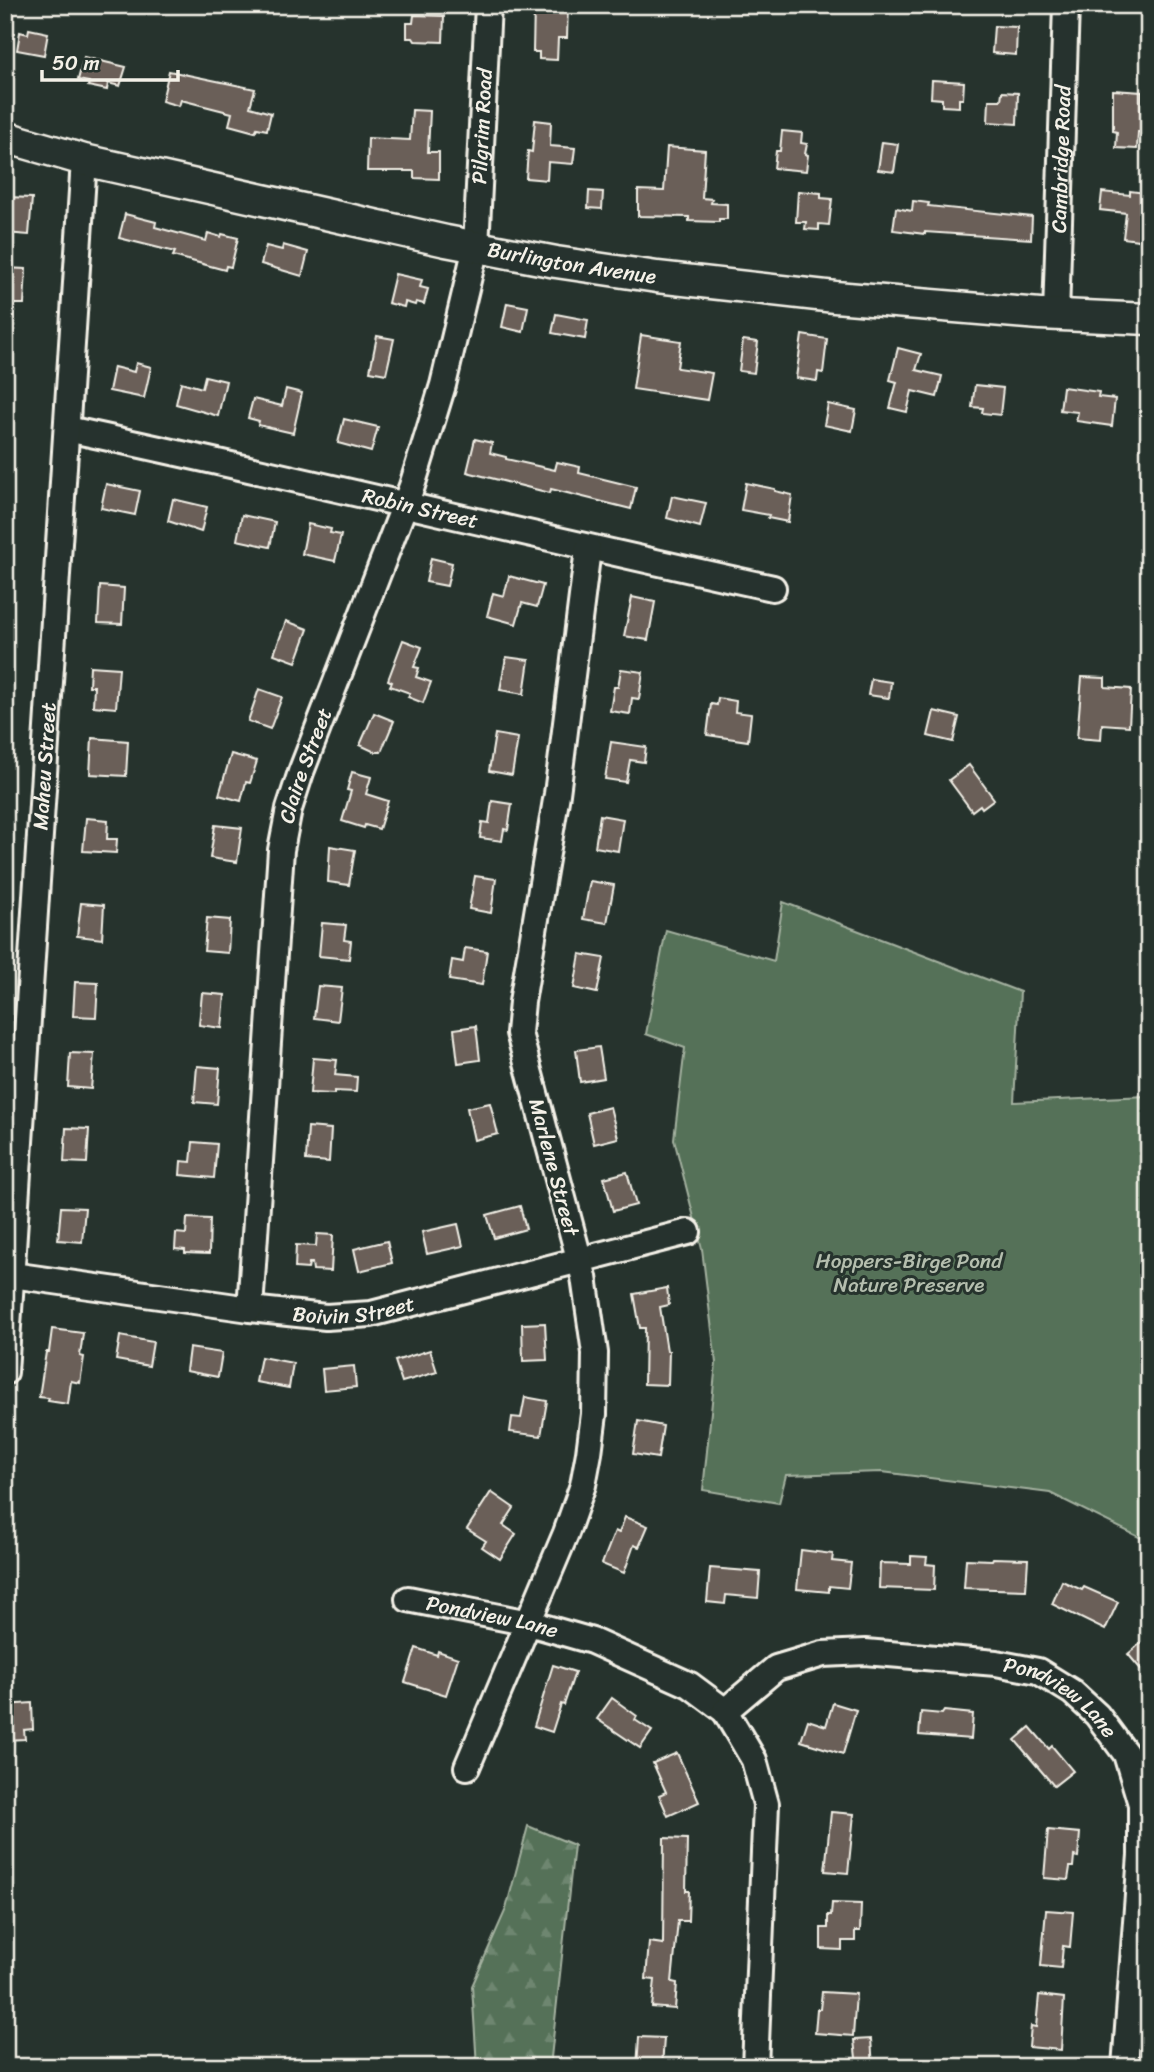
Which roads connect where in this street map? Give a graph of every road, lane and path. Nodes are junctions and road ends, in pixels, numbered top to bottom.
1 (488, 5) edge
2 (1066, 5) edge
3 (5, 137) edge
4 (84, 160) junction
5 (476, 247) junction
6 (1056, 315) junction
7 (1149, 319) edge
8 (68, 429) junction
9 (405, 504) junction
10 (588, 549) junction
11 (773, 589) dead end
12 (688, 1233) dead end
13 (580, 1259) junction
14 (12, 1275) junction
15 (250, 1309) junction
16 (5, 1372) edge
17 (408, 1599) dead end
18 (529, 1623) junction
19 (724, 1711) junction
20 (467, 1767) dead end
21 (755, 2067) edge
22 (1125, 2067) edge

1 - 5 street, Pilgrim Road
2 - 6 street, Cambridge Road
3 - 4 main road, Burlington Avenue
4 - 5 main road, Burlington Avenue
4 - 8 street, Maheu Street
5 - 6 main road, Burlington Avenue
5 - 9 street, Claire Street
6 - 7 main road, Burlington Avenue
8 - 9 street, Robin Street
8 - 14 street, Maheu Street
9 - 10 street, Robin Street
9 - 15 street, Claire Street
10 - 11 street, Robin Street
10 - 13 street, Marlene Street
12 - 13 street, Boivin Street
13 - 15 street, Boivin Street
13 - 18 street, Marlene Street
14 - 15 street, Boivin Street
14 - 16 street, Maheu Street
17 - 18 street, Pondview Lane
18 - 19 street, Pondview Lane
18 - 20 street, Marlene Street
19 - 21 street, Pondview Lane
19 - 22 street, Pondview Lane

